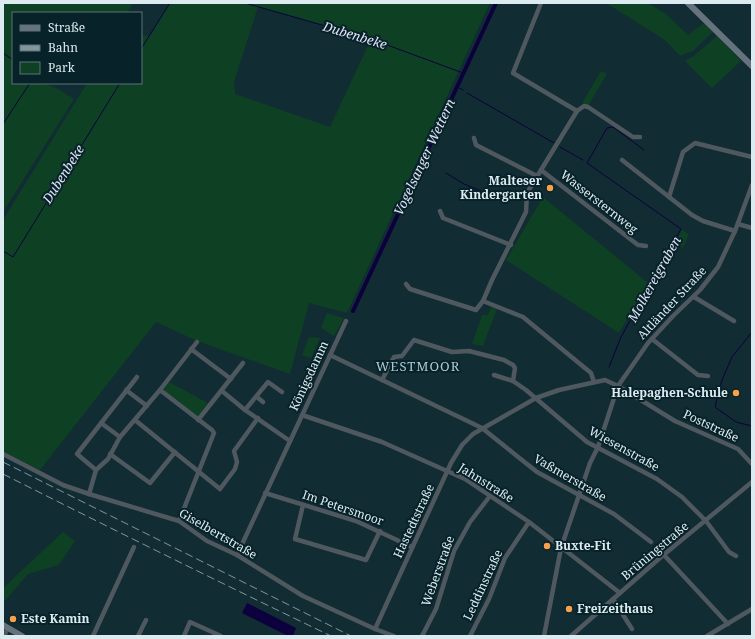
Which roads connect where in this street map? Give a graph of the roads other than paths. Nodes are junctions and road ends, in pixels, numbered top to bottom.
1 (541, 3) edge
2 (688, 3) edge
3 (752, 66) edge
4 (578, 111) junction
5 (640, 137) dead end
6 (474, 138) dead end
7 (752, 158) edge
8 (622, 160) dead end
9 (541, 170) junction
10 (537, 176) junction
11 (752, 185) edge
12 (669, 197) junction
13 (440, 211) dead end
14 (738, 224) junction
15 (752, 228) edge
16 (735, 231) junction
17 (510, 245) junction
18 (646, 246) dead end
19 (406, 284) dead end
20 (694, 297) junction
21 (483, 301) junction
22 (346, 321) dead end
23 (734, 321) dead end
24 (652, 339) junction
25 (196, 342) dead end
26 (191, 349) junction
27 (330, 355) junction
28 (243, 363) dead end
29 (494, 375) dead end
30 (136, 376) dead end
31 (708, 376) dead end
32 (231, 379) junction
33 (382, 380) junction
34 (513, 381) junction
35 (594, 382) junction
36 (618, 386) junction
37 (126, 390) junction
38 (160, 390) junction
39 (222, 391) junction
40 (282, 392) dead end
41 (256, 397) junction
42 (536, 398) junction
43 (263, 402) dead end
44 (147, 406) junction
45 (245, 410) junction
46 (302, 415) junction
47 (258, 418) junction
48 (135, 420) junction
49 (198, 420) junction
50 (101, 422) junction
51 (482, 428) junction
52 (120, 437) junction
53 (290, 440) junction
54 (598, 447) junction
55 (175, 452) junction
56 (3, 454) edge
57 (110, 454) junction
58 (752, 464) edge
59 (96, 470) junction
60 (447, 471) junction
61 (198, 472) junction
62 (752, 482) edge
63 (265, 493) junction
64 (89, 494) junction
65 (578, 494) junction
66 (490, 496) junction
67 (303, 505) junction
68 (179, 521) junction
69 (706, 521) junction
70 (529, 522) junction
71 (380, 531) junction
72 (651, 542) dead end
73 (134, 547) dead end
74 (412, 547) junction
75 (561, 548) junction
76 (664, 555) junction
77 (237, 556) junction
78 (736, 556) dead end
79 (620, 593) junction
80 (613, 599) junction
81 (752, 609) edge
82 (146, 620) dead end
83 (728, 624) junction
84 (6, 626) edge
85 (375, 629) junction
86 (632, 629) dead end
87 (4, 636) edge
88 (22, 636) edge
89 (93, 636) edge
90 (138, 636) edge
91 (184, 636) edge
92 (221, 636) edge
93 (394, 636) edge
94 (422, 636) edge
95 (470, 636) edge
96 (544, 636) edge
97 (571, 636) edge
98 (707, 636) edge

1 - 4 street
2 - 3 street
4 - 5 street
4 - 9 street
6 - 10 street
7 - 12 street
8 - 12 street
9 - 10 street
9 - 18 street, Wassersternweg
10 - 17 street
11 - 14 street, Altländer Straße
12 - 16 street
13 - 17 street
14 - 15 street
14 - 16 street, Altländer Straße
16 - 20 street, Altländer Straße
17 - 21 street
19 - 21 street
20 - 23 street
20 - 24 street, Altländer Straße
21 - 35 street
22 - 27 street, Königsdamm
24 - 31 street
24 - 36 street, Altländer Straße
25 - 26 street
26 - 32 street
26 - 38 street
27 - 33 street, Vaßmerstraße
27 - 46 street, Königsdamm
28 - 32 street
29 - 34 street, Wiesenstraße
30 - 37 street
32 - 39 street
33 - 34 street
33 - 51 street, Vaßmerstraße
34 - 42 street, Wiesenstraße
35 - 36 street, Poststraße
35 - 42 street, Poststraße
36 - 54 street, Altländer Straße
36 - 58 street, Poststraße
37 - 44 street
37 - 50 street
38 - 44 street
38 - 49 street
39 - 45 street
39 - 49 street
40 - 41 street
41 - 43 street
41 - 45 street
42 - 51 street, Hastedtstraße
42 - 54 street, Wiesenstraße
44 - 48 street
45 - 47 street
46 - 53 street, Königsdamm
46 - 60 street, Jahnstraße
47 - 53 street
47 - 61 street
48 - 52 street
48 - 55 street
49 - 61 street
50 - 52 street
50 - 59 street
51 - 60 street, Hastedtstraße
51 - 65 street, Vaßmerstraße
52 - 57 street
53 - 63 street, Königsdamm
54 - 65 street, Altländer Straße
54 - 69 street, Wiesenstraße
55 - 57 street
55 - 61 street
56 - 64 street, Giselbertstraße
57 - 59 street
59 - 64 street
60 - 66 street, Jahnstraße
60 - 74 street, Hastedtstraße
61 - 68 street
62 - 69 street, Brüningstraße
63 - 67 street, Im Petersmoor
63 - 77 street, Königsdamm
64 - 68 street, Giselbertstraße
65 - 72 street, Vaßmerstraße
65 - 75 street, Altländer Straße
66 - 70 street, Jahnstraße
66 - 94 street, Weberstraße
67 - 71 street, Im Petersmoor
67 - 71 street
68 - 77 street, Giselbertstraße
69 - 76 street, Brüningstraße
69 - 78 street, Wiesenstraße
70 - 75 street, Jahnstraße
70 - 95 street, Leddinstraße
71 - 74 street, Im Petersmoor
73 - 89 street
74 - 85 street, Hastedtstraße
75 - 79 street, Jahnstraße
75 - 96 street, Altländer Straße
76 - 79 street, Brüningstraße
76 - 83 street
77 - 85 street, Giselbertstraße
79 - 80 street, Brüningstraße
80 - 86 street
80 - 97 street, Brüningstraße
81 - 83 street
82 - 90 street
83 - 98 street
84 - 87 street
84 - 88 street
85 - 93 street, Giselbertstraße
91 - 92 street

